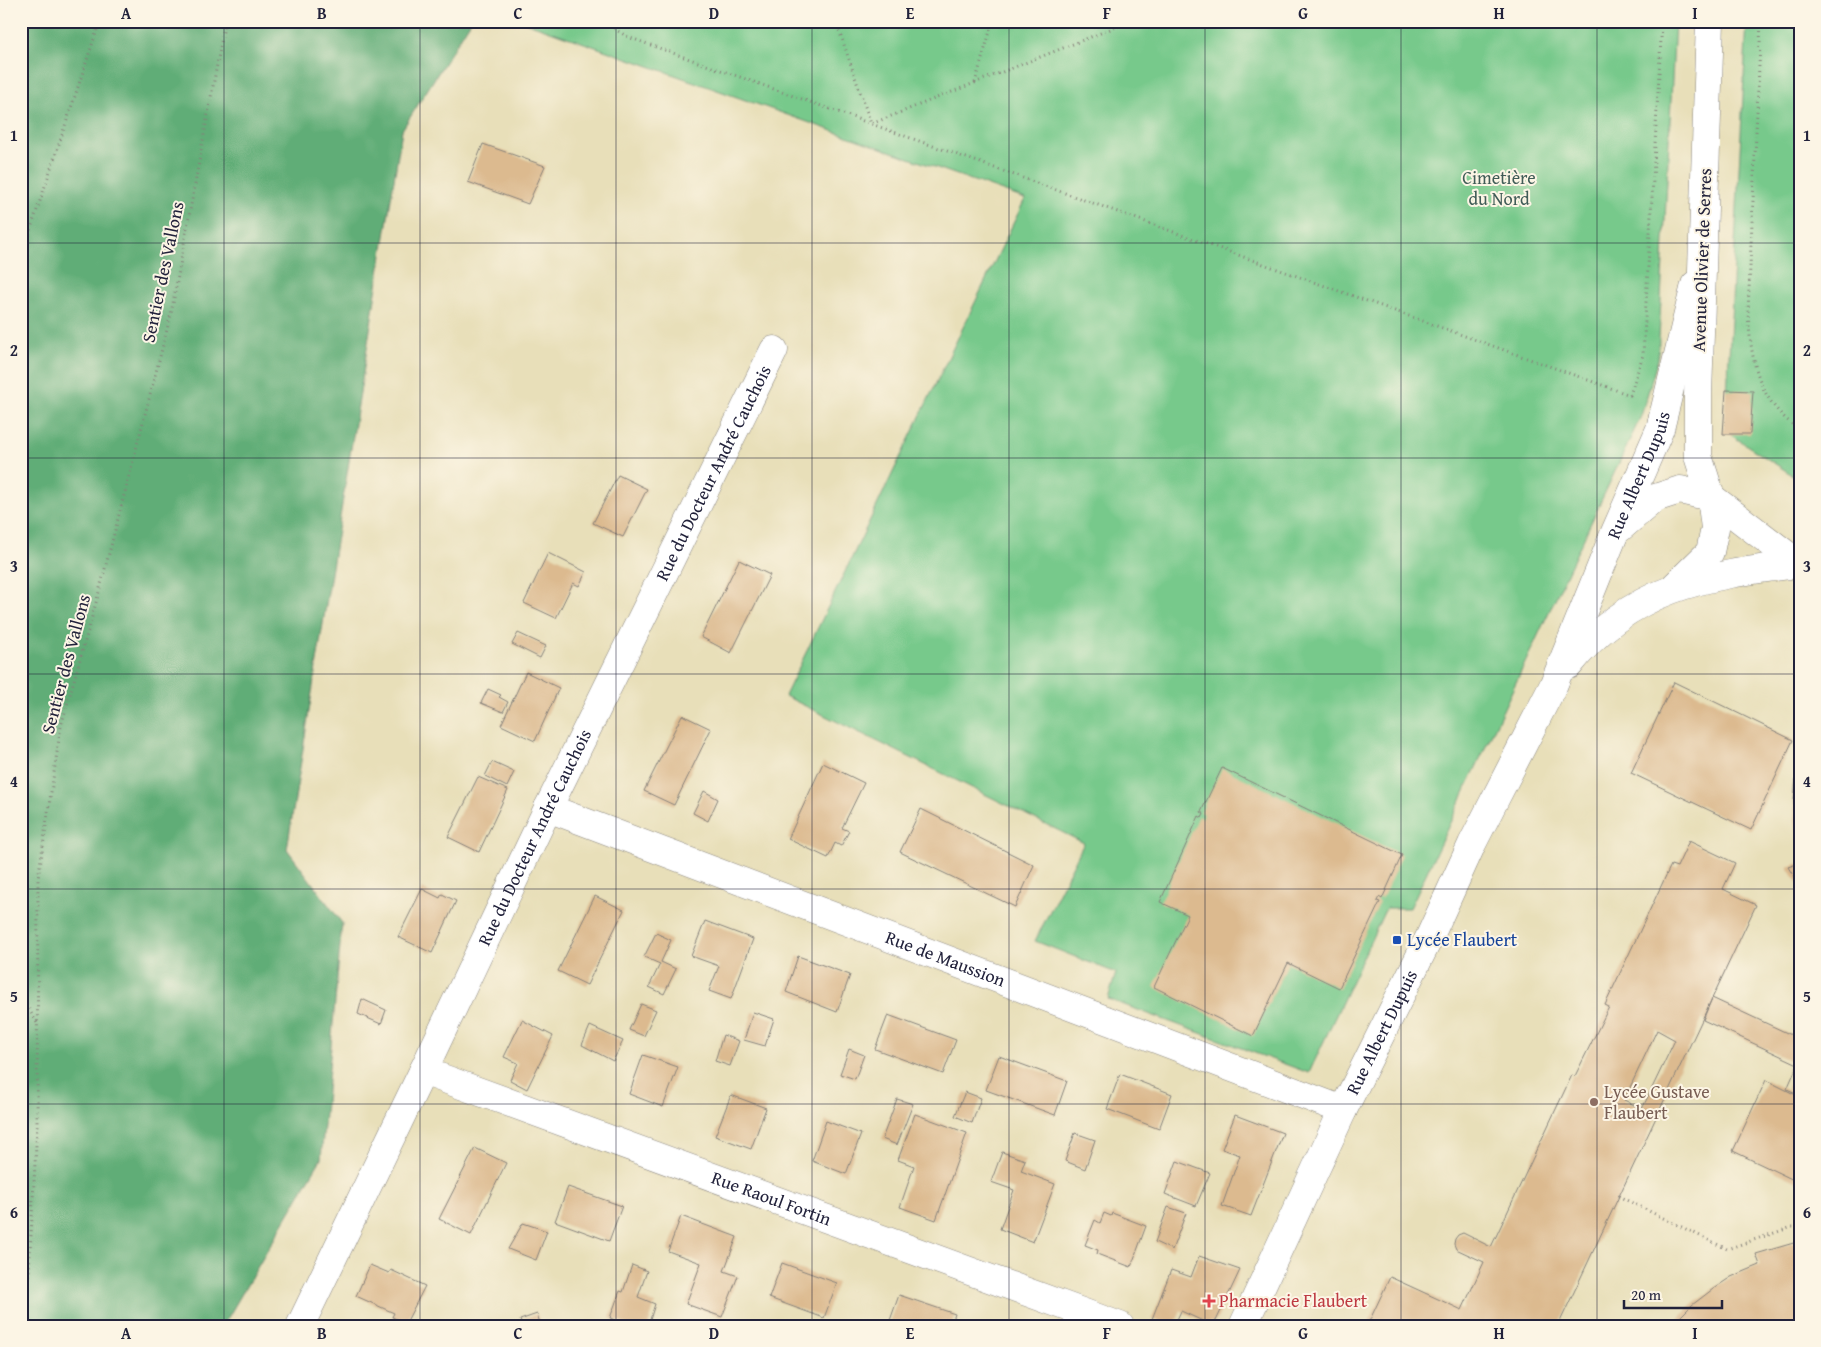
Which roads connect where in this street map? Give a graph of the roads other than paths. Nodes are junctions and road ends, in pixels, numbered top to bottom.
1 (1710, 21) edge
2 (1702, 256) junction
3 (774, 350) dead end
4 (1711, 497) junction
5 (1615, 532) junction
6 (1798, 565) edge
7 (1672, 588) junction
8 (1553, 686) junction
9 (548, 808) junction
10 (423, 1071) junction
11 (1343, 1110) junction
12 (300, 1326) edge
13 (1120, 1326) edge
14 (1243, 1326) edge

1 - 2 street, Avenue Olivier de Serres
2 - 4 street, Avenue Olivier de Serres
2 - 5 street, Rue Albert Dupuis
3 - 9 street, Rue du Docteur André Cauchois
4 - 5 street
4 - 6 street
4 - 7 street, Rue Albert Dupuis
5 - 8 street, Rue Albert Dupuis
6 - 7 street, Rue Albert Dupuis
7 - 8 street, Rue Albert Dupuis
8 - 11 street, Rue Albert Dupuis
9 - 10 street, Rue du Docteur André Cauchois
9 - 11 street, Rue de Maussion
10 - 12 street, Rue du Docteur André Cauchois
10 - 13 street, Rue Raoul Fortin
11 - 14 street, Rue Albert Dupuis

